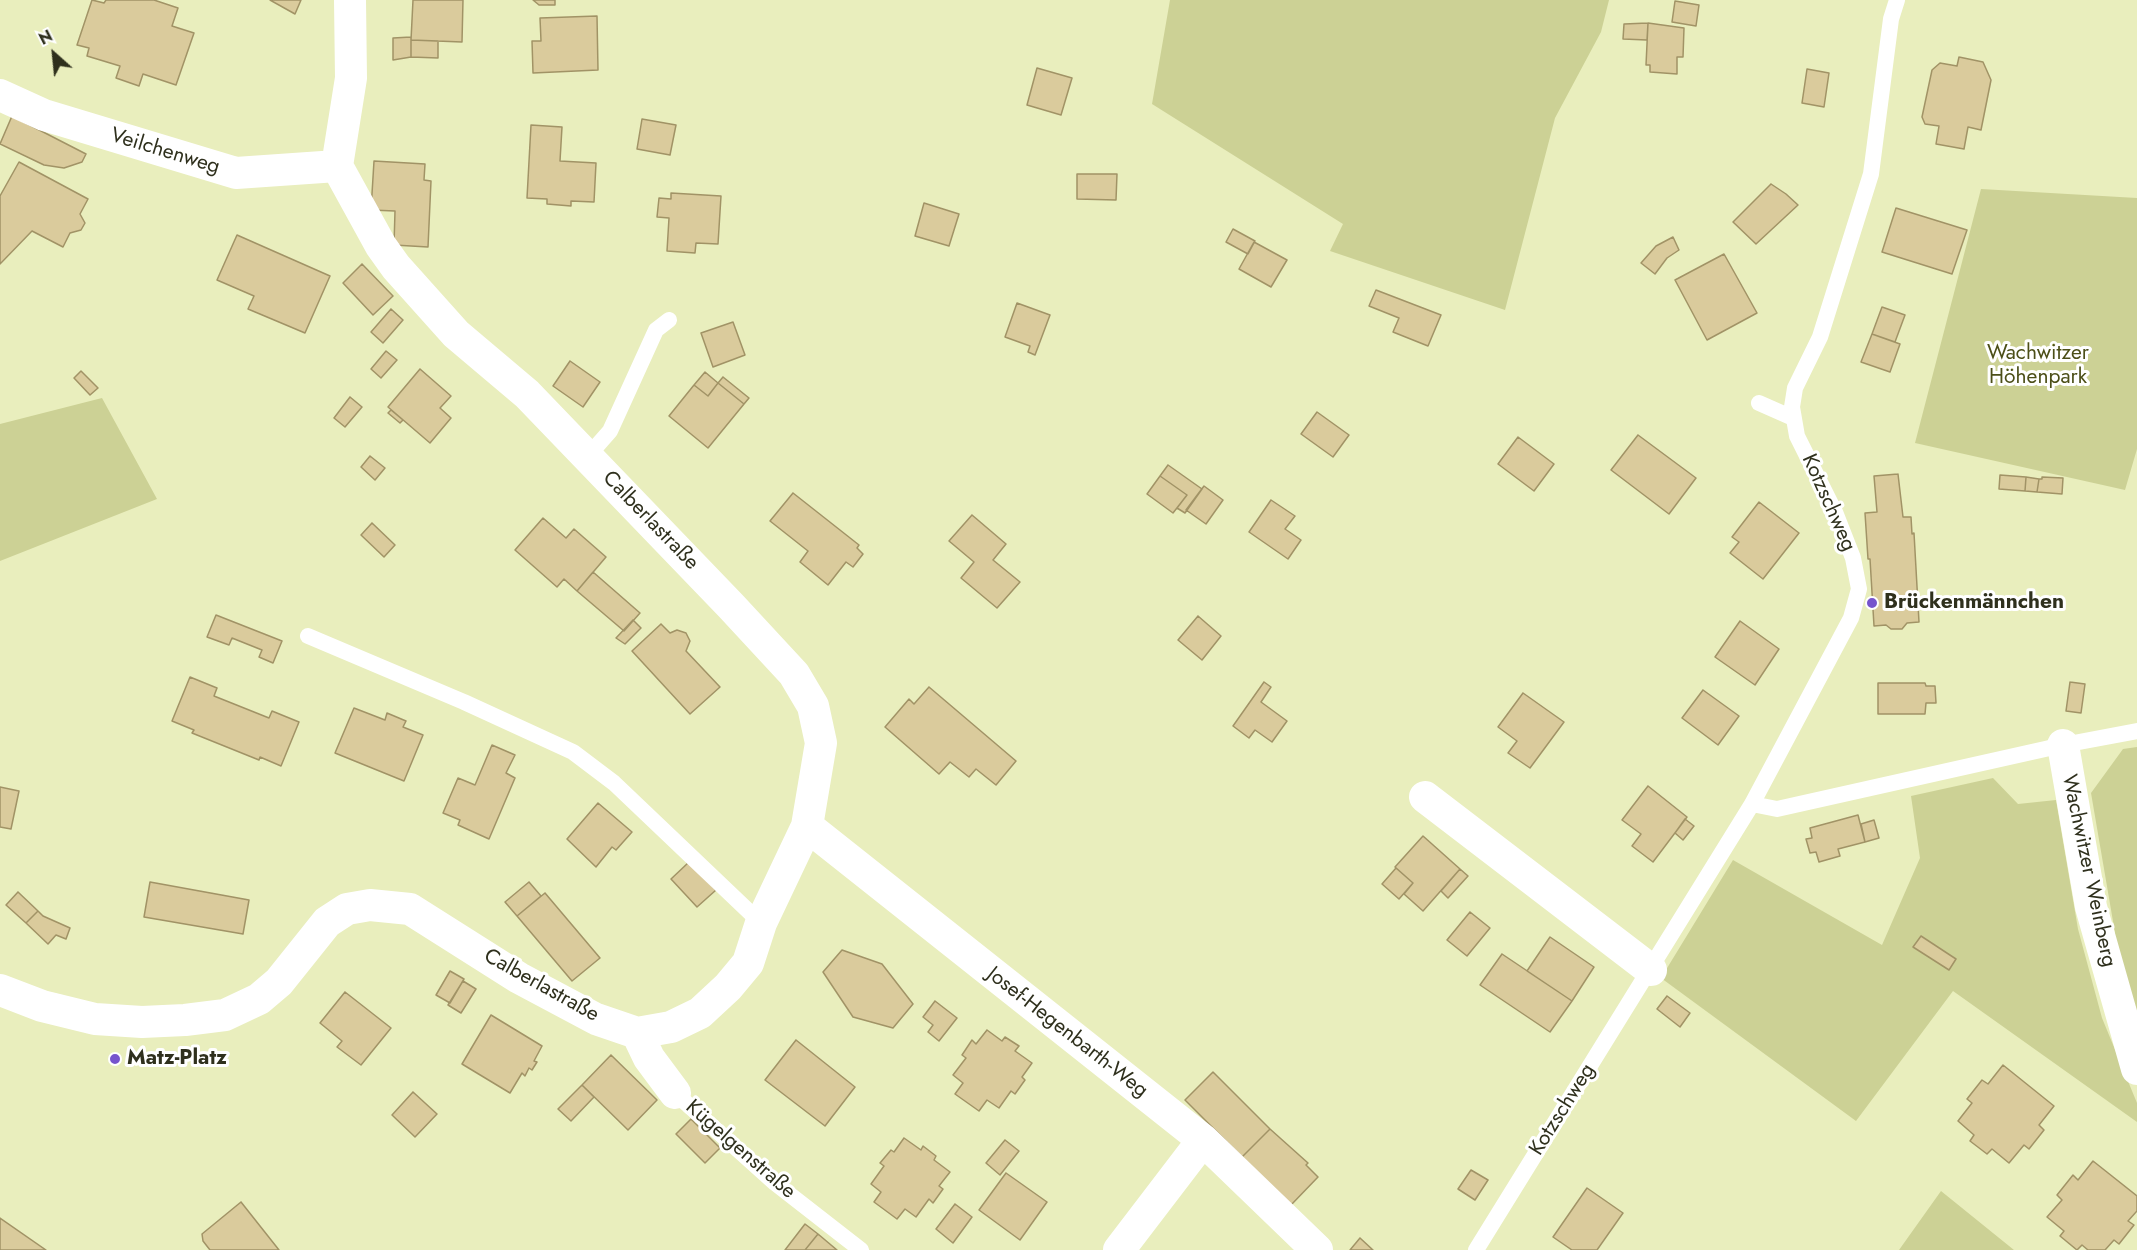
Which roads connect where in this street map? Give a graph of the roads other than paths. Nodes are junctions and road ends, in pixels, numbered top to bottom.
1 (350, 0) edge
2 (1897, 0) edge
3 (0, 95) edge
4 (337, 166) junction
5 (669, 320) dead end
6 (1760, 403) dead end
7 (1793, 418) junction
8 (588, 456) junction
9 (308, 636) dead end
10 (2137, 731) edge
11 (2063, 745) junction
12 (1425, 797) dead end
13 (1752, 804) junction
14 (807, 826) junction
15 (762, 922) junction
16 (1651, 970) junction
17 (0, 990) edge
18 (637, 1033) junction
19 (2137, 1069) edge
20 (675, 1093) joint
21 (1203, 1140) junction
22 (861, 1250) edge
23 (1119, 1250) edge
24 (1317, 1250) edge
25 (1476, 1250) edge

1 - 4 street
2 - 7 lane, Kotzschweg
3 - 4 street, Veilchenweg
4 - 8 street, Calberlastraße
5 - 8 lane
6 - 7 lane
7 - 13 lane, Kotzschweg
8 - 14 street, Calberlastraße
9 - 15 lane
10 - 11 lane, Wachwitzer Weinberg
11 - 13 lane
11 - 19 street, Wachwitzer Weinberg
12 - 16 street
13 - 16 lane, Kotzschweg
14 - 15 street, Calberlastraße
14 - 21 street, Josef-Hegenbarth-Weg
15 - 18 street, Calberlastraße
16 - 25 lane, Kotzschweg
17 - 18 street, Calberlastraße
18 - 20 street, Kügelgenstraße
20 - 22 lane, Kügelgenstraße
21 - 23 street
21 - 24 street, Josef-Hegenbarth-Weg

